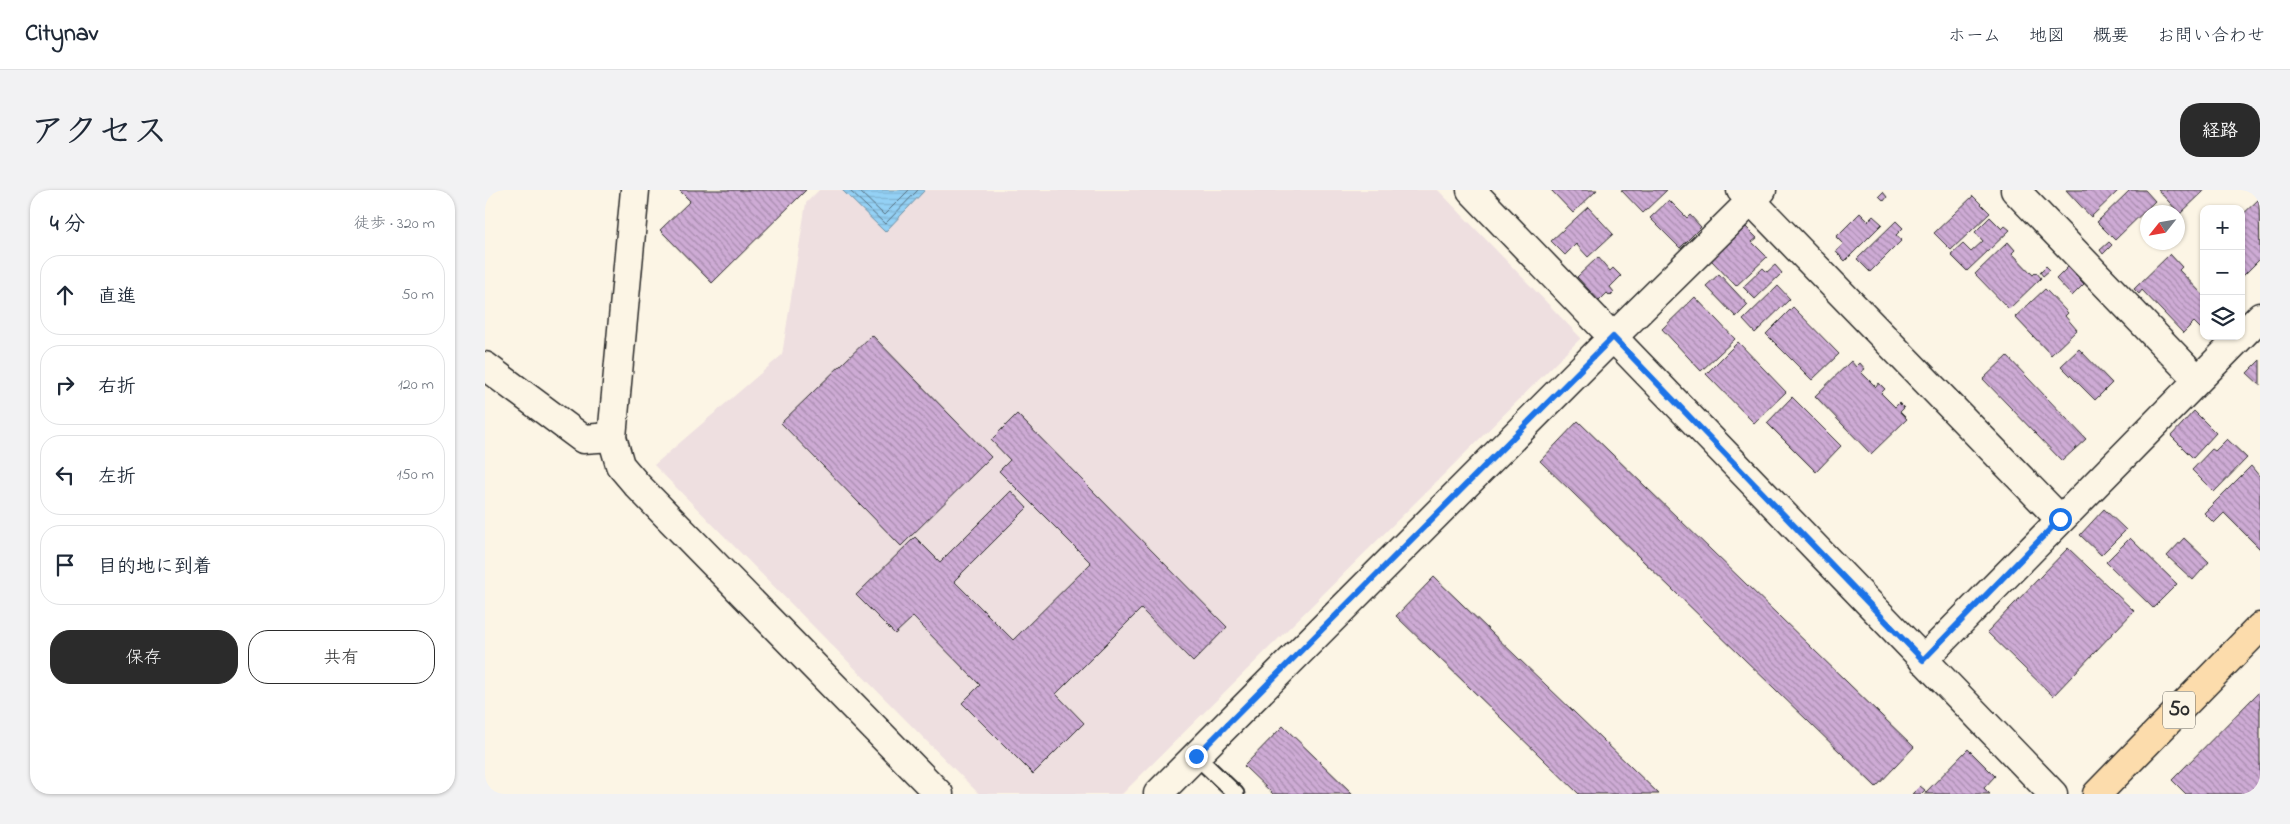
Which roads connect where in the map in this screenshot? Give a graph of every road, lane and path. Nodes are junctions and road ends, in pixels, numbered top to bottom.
1 (635, 190) edge
2 (1471, 190) edge
3 (2015, 190) edge
4 (1751, 193) edge
5 (2260, 317) edge
6 (1613, 337) junction
7 (485, 366) edge
8 (2198, 380) junction
9 (612, 437) junction
10 (2060, 519) junction
11 (2260, 627) edge
12 (1923, 660) junction
13 (1196, 756) junction
14 (939, 794) edge
15 (1158, 794) edge
16 (1236, 794) edge
17 (2053, 794) edge
18 (2097, 794) edge

1 - 9 street
2 - 6 street
3 - 8 street
4 - 6 street
4 - 10 street
5 - 8 street
6 - 12 street
6 - 13 street
7 - 9 street
8 - 10 street
9 - 14 street
10 - 12 street
11 - 18 main road, 50
12 - 17 street
13 - 15 street
13 - 16 lane

